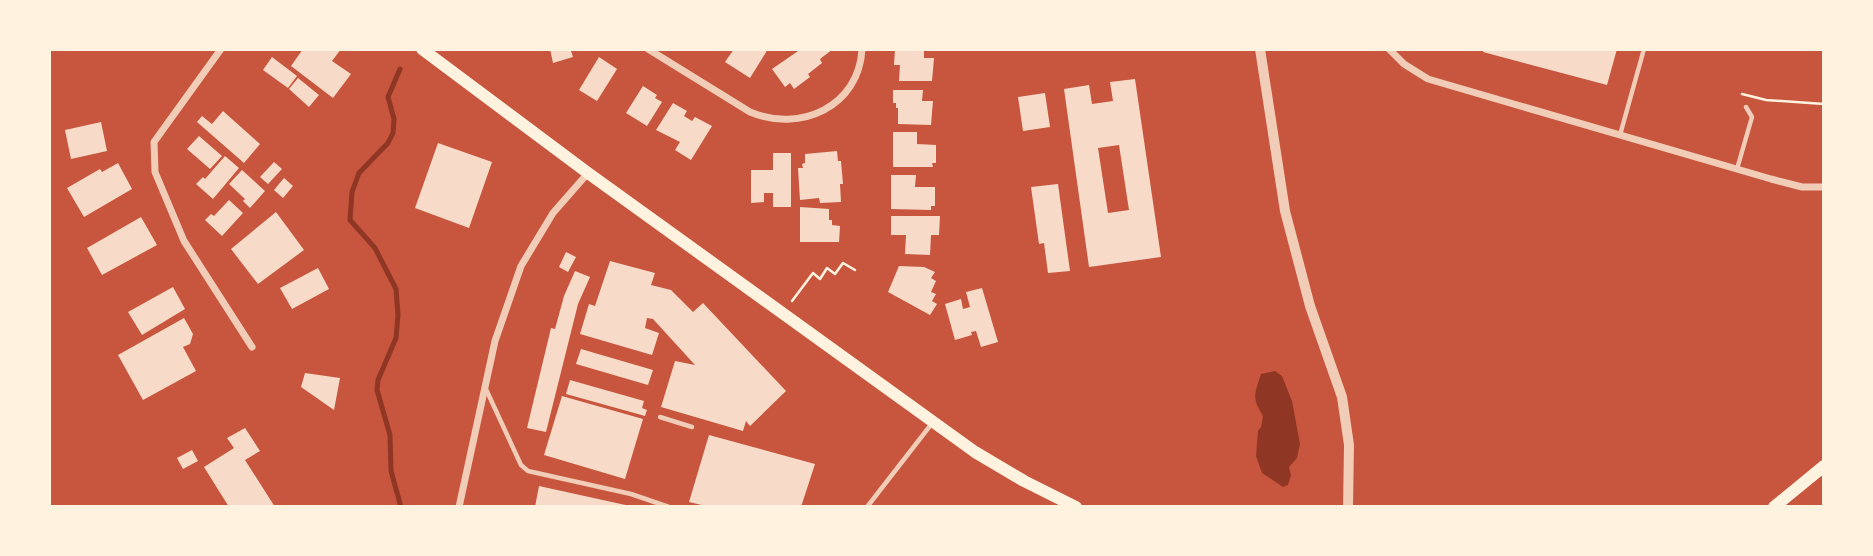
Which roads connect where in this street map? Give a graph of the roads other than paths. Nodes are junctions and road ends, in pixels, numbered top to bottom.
1 (221, 49) edge
2 (422, 49) edge
3 (649, 49) edge
4 (862, 49) edge
5 (1260, 49) edge
6 (1389, 49) edge
7 (1644, 49) edge
8 (1746, 107) dead end
9 (1620, 135) junction
10 (1737, 169) junction
11 (589, 173) junction
12 (1824, 187) edge
13 (252, 347) dead end
14 (485, 387) junction
15 (660, 417) dead end
16 (933, 422) junction
17 (692, 427) dead end
18 (1824, 466) edge
19 (459, 507) edge
20 (669, 507) edge
21 (867, 507) edge
22 (1076, 507) edge
23 (1348, 507) edge
24 (1774, 507) edge

1 - 13 street
2 - 11 main road
3 - 4 street
5 - 23 street
6 - 9 street
7 - 9 lane
8 - 10 lane
9 - 10 street
10 - 12 street
11 - 14 street
11 - 16 main road
14 - 19 street
14 - 20 lane
15 - 17 lane
16 - 21 lane
16 - 22 main road
18 - 24 main road

